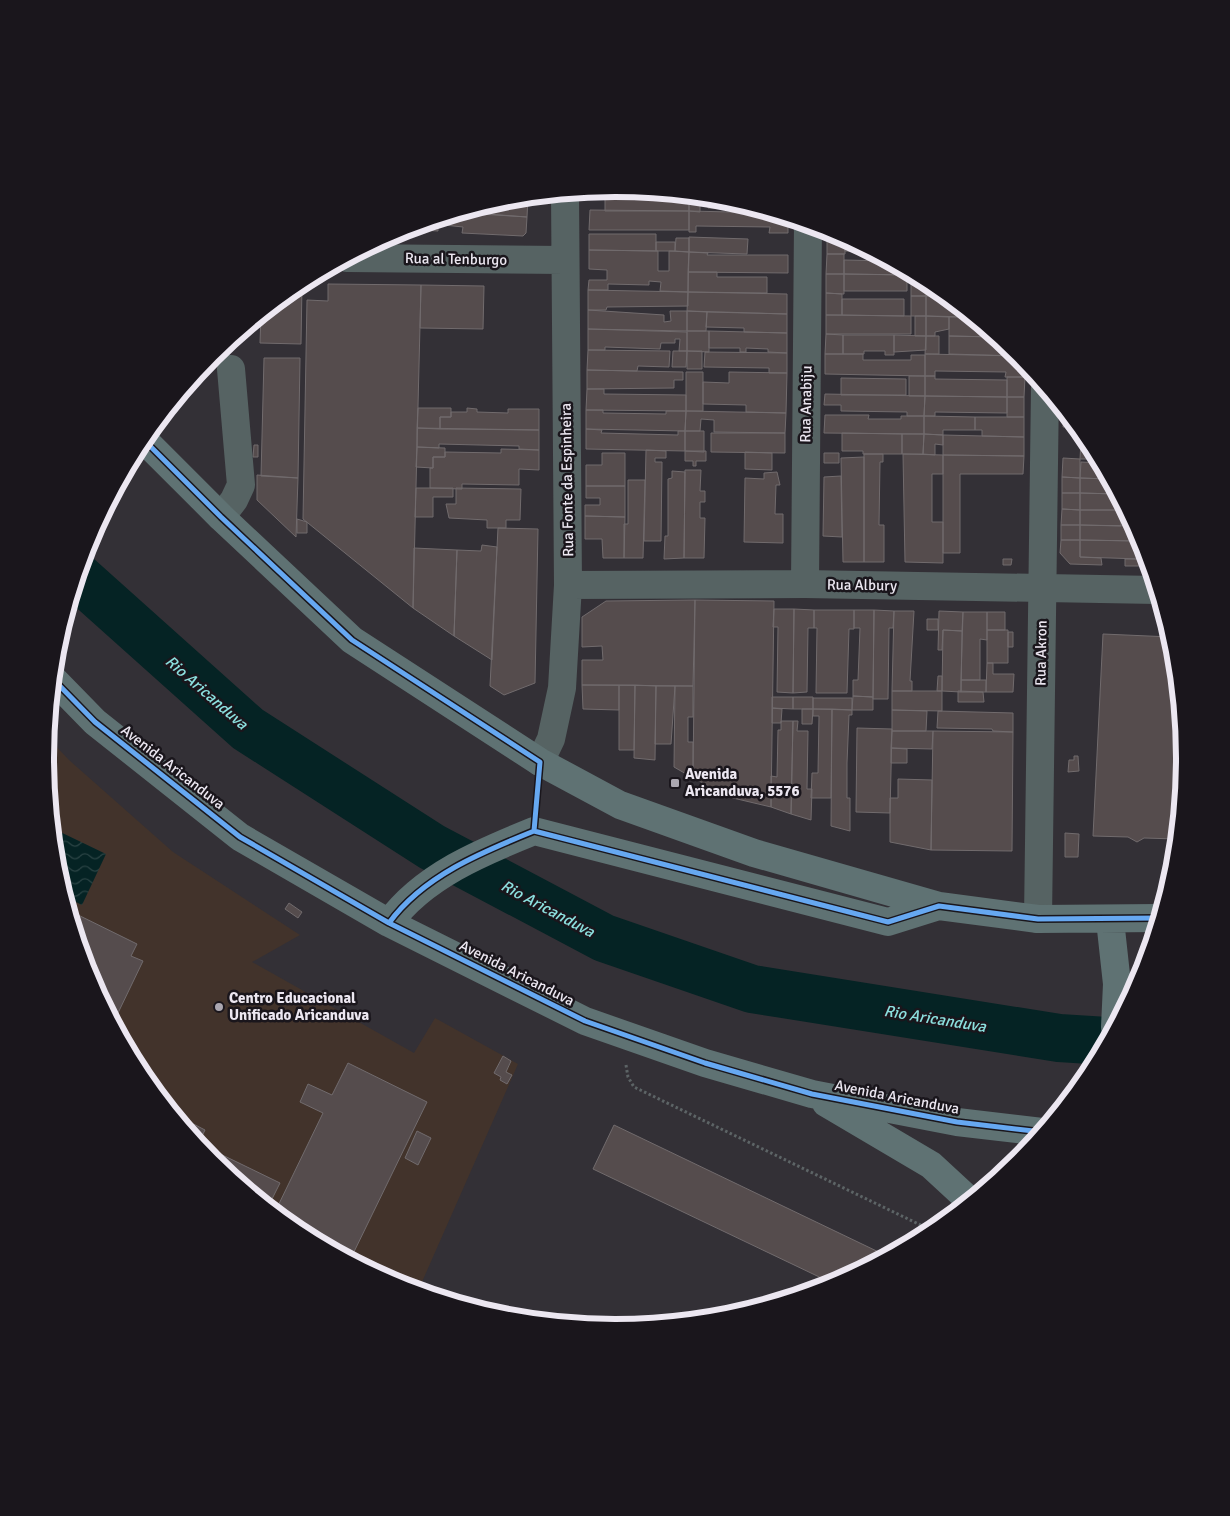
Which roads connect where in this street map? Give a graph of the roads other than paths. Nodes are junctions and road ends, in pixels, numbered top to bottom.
1 (565, 199) edge
2 (808, 231) edge
3 (361, 258) edge
4 (564, 260) junction
5 (231, 369) dead end
6 (1045, 398) edge
7 (148, 446) edge
8 (220, 517) junction
9 (804, 584) junction
10 (568, 586) junction
11 (1042, 587) junction
12 (1150, 590) edge
13 (59, 685) edge
14 (540, 762) junction
15 (939, 906) junction
16 (1152, 918) edge
17 (1038, 919) junction
18 (1110, 920) junction
19 (389, 923) junction
20 (1116, 1010) edge
21 (812, 1094) junction
22 (1034, 1131) edge
23 (965, 1196) edge

1 - 4 street, Rua Fonte da Espinheira
2 - 9 street, Rua Anabiju
3 - 4 street, Rua al Tenburgo
4 - 10 street, Rua Fonte da Espinheira
5 - 8 street
6 - 11 street, Rua Akron
7 - 8 highway
8 - 14 highway
9 - 10 street, Rua Albury
9 - 11 street, Rua Albury
10 - 14 street, Rua Fonte da Espinheira
11 - 12 street, Rua Albury
11 - 17 street, Rua Akron
13 - 19 highway, Avenida Aricanduva
14 - 15 highway
15 - 17 highway
15 - 19 highway
16 - 18 highway
17 - 18 highway
18 - 20 highway
19 - 21 highway, Avenida Aricanduva
21 - 22 highway, Avenida Aricanduva
21 - 23 highway

